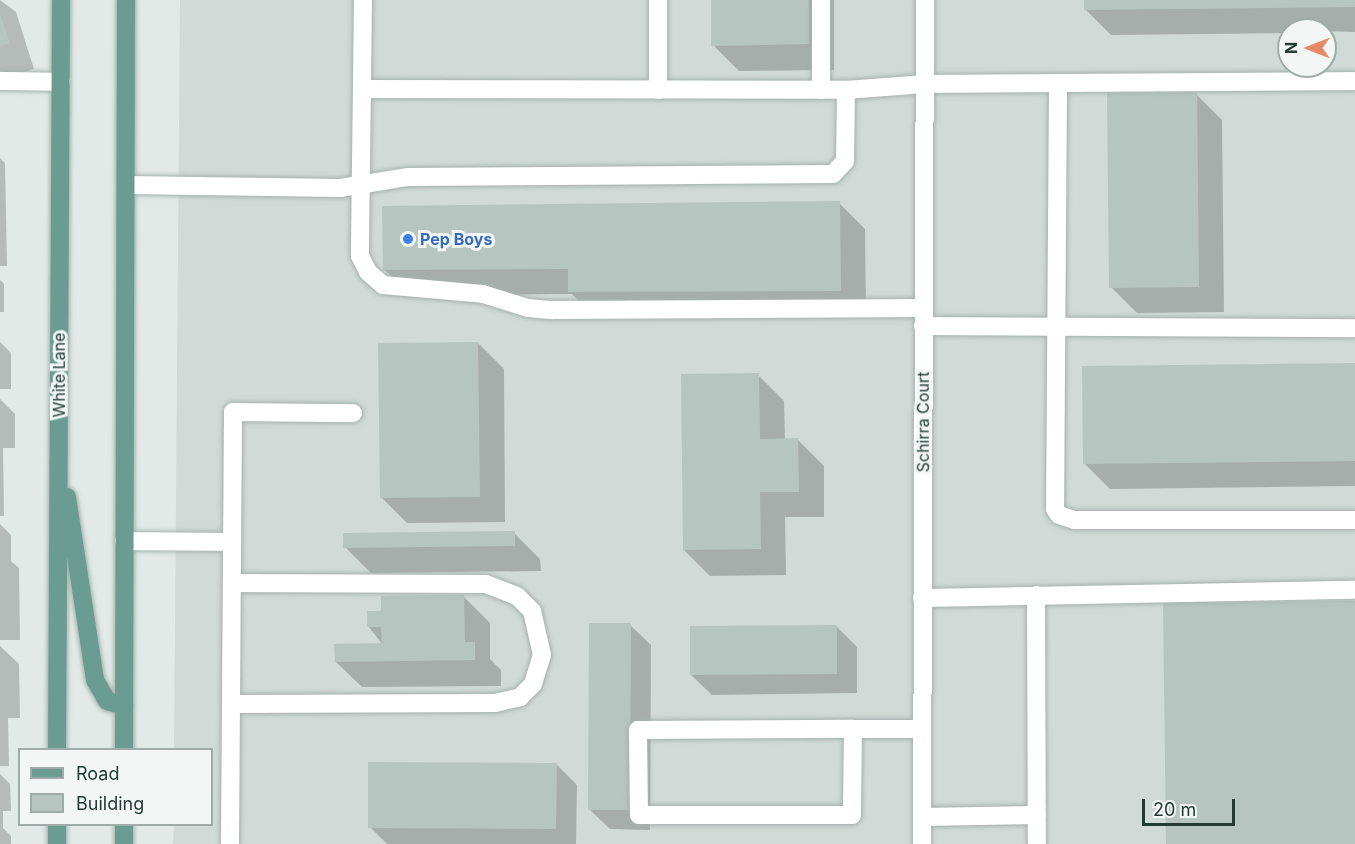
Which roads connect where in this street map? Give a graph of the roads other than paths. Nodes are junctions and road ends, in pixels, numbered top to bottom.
1 (61, 0) edge
2 (126, 0) edge
3 (363, 0) edge
4 (658, 0) edge
5 (822, 0) edge
6 (925, 0) edge
7 (0, 81) edge
8 (1355, 81) edge
9 (61, 82) junction
10 (924, 84) junction
11 (1058, 85) junction
12 (363, 89) junction
13 (658, 90) junction
14 (822, 90) junction
15 (846, 90) junction
16 (362, 182) junction
17 (126, 185) junction
18 (923, 317) junction
19 (1055, 326) junction
20 (1355, 328) edge
21 (353, 413) dead end
22 (58, 442) junction
23 (1355, 520) edge
24 (124, 541) junction
25 (232, 542) junction
26 (232, 583) junction
27 (1355, 590) edge
28 (1036, 596) junction
29 (922, 598) junction
30 (231, 704) junction
31 (124, 706) junction
32 (854, 729) junction
33 (922, 729) junction
34 (57, 748) edge
35 (124, 748) edge
36 (1037, 815) junction
37 (922, 817) junction
38 (57, 826) edge
39 (124, 826) edge
40 (57, 844) edge
41 (124, 844) edge
42 (230, 844) edge
43 (922, 844) edge
44 (1037, 844) edge

1 - 9 main road, White Lane
2 - 17 main road
3 - 12 street
4 - 13 street
5 - 14 street
6 - 10 street, Schirra Court
7 - 9 street
8 - 11 street
9 - 22 main road, White Lane
10 - 11 street
10 - 15 street
10 - 18 street, Schirra Court
11 - 19 street
12 - 13 street
12 - 16 street
13 - 14 street
14 - 15 street
15 - 16 street
16 - 17 street
16 - 18 street
17 - 24 main road
18 - 19 street
18 - 29 street, Schirra Court
19 - 20 street
19 - 23 street
21 - 25 street
22 - 31 main road
22 - 34 main road, White Lane
24 - 25 street
24 - 31 main road
25 - 26 street
26 - 30 street
26 - 30 street
27 - 28 street
28 - 29 street
28 - 36 street
29 - 33 street, Schirra Court
30 - 42 street
31 - 35 main road
32 - 32 street
32 - 33 street
33 - 37 street, Schirra Court
36 - 37 street
36 - 44 street
37 - 43 street, Schirra Court
38 - 40 main road
39 - 41 main road

